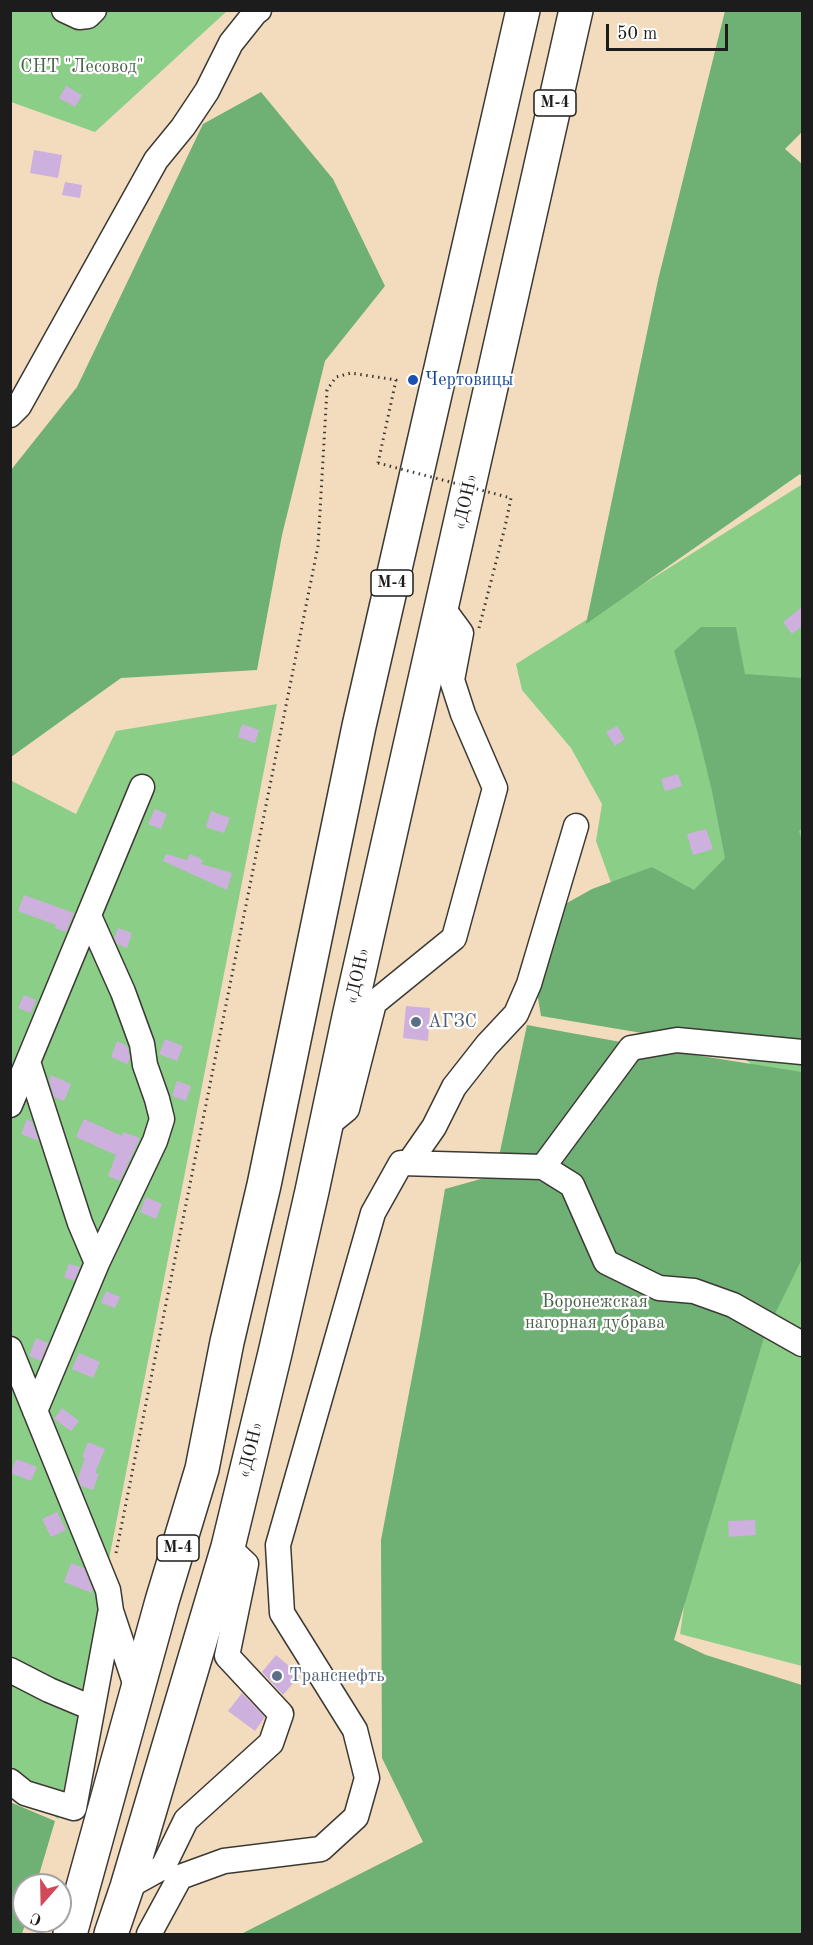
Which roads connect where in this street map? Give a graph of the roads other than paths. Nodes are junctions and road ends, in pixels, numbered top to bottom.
1 (64, 10) edge
2 (94, 10) edge
3 (259, 10) edge
4 (523, 10) edge
5 (576, 10) edge
6 (10, 415) edge
7 (442, 607) junction
8 (142, 787) dead end
9 (576, 826) dead end
10 (89, 916) junction
11 (802, 1052) edge
12 (28, 1062) junction
13 (10, 1105) edge
14 (325, 1127) junction
15 (409, 1163) junction
16 (543, 1167) junction
17 (97, 1263) junction
18 (802, 1344) edge
19 (10, 1349) edge
20 (35, 1411) junction
21 (228, 1547) junction
22 (111, 1611) junction
23 (10, 1670) edge
24 (138, 1692) junction
25 (92, 1708) junction
26 (10, 1780) edge
27 (127, 1887) junction
28 (70, 1935) edge
29 (111, 1935) edge
30 (148, 1935) edge

1 - 2 street
3 - 6 street
4 - 24 highway, М-4
5 - 7 highway, «ДОН» / М-4
7 - 14 highway, «ДОН» / М-4
7 - 14 street
8 - 10 street
9 - 15 street
10 - 12 street
10 - 17 street
11 - 16 street
12 - 13 street
12 - 17 street
14 - 21 highway, «ДОН» / М-4
15 - 16 street
15 - 30 street
16 - 18 street
17 - 20 street
19 - 20 street
20 - 22 street
21 - 27 highway, «ДОН» / М-4
21 - 27 street
22 - 24 street
22 - 25 street
23 - 25 street
24 - 28 highway, М-4
25 - 26 street
27 - 29 highway, «ДОН» / М-4

